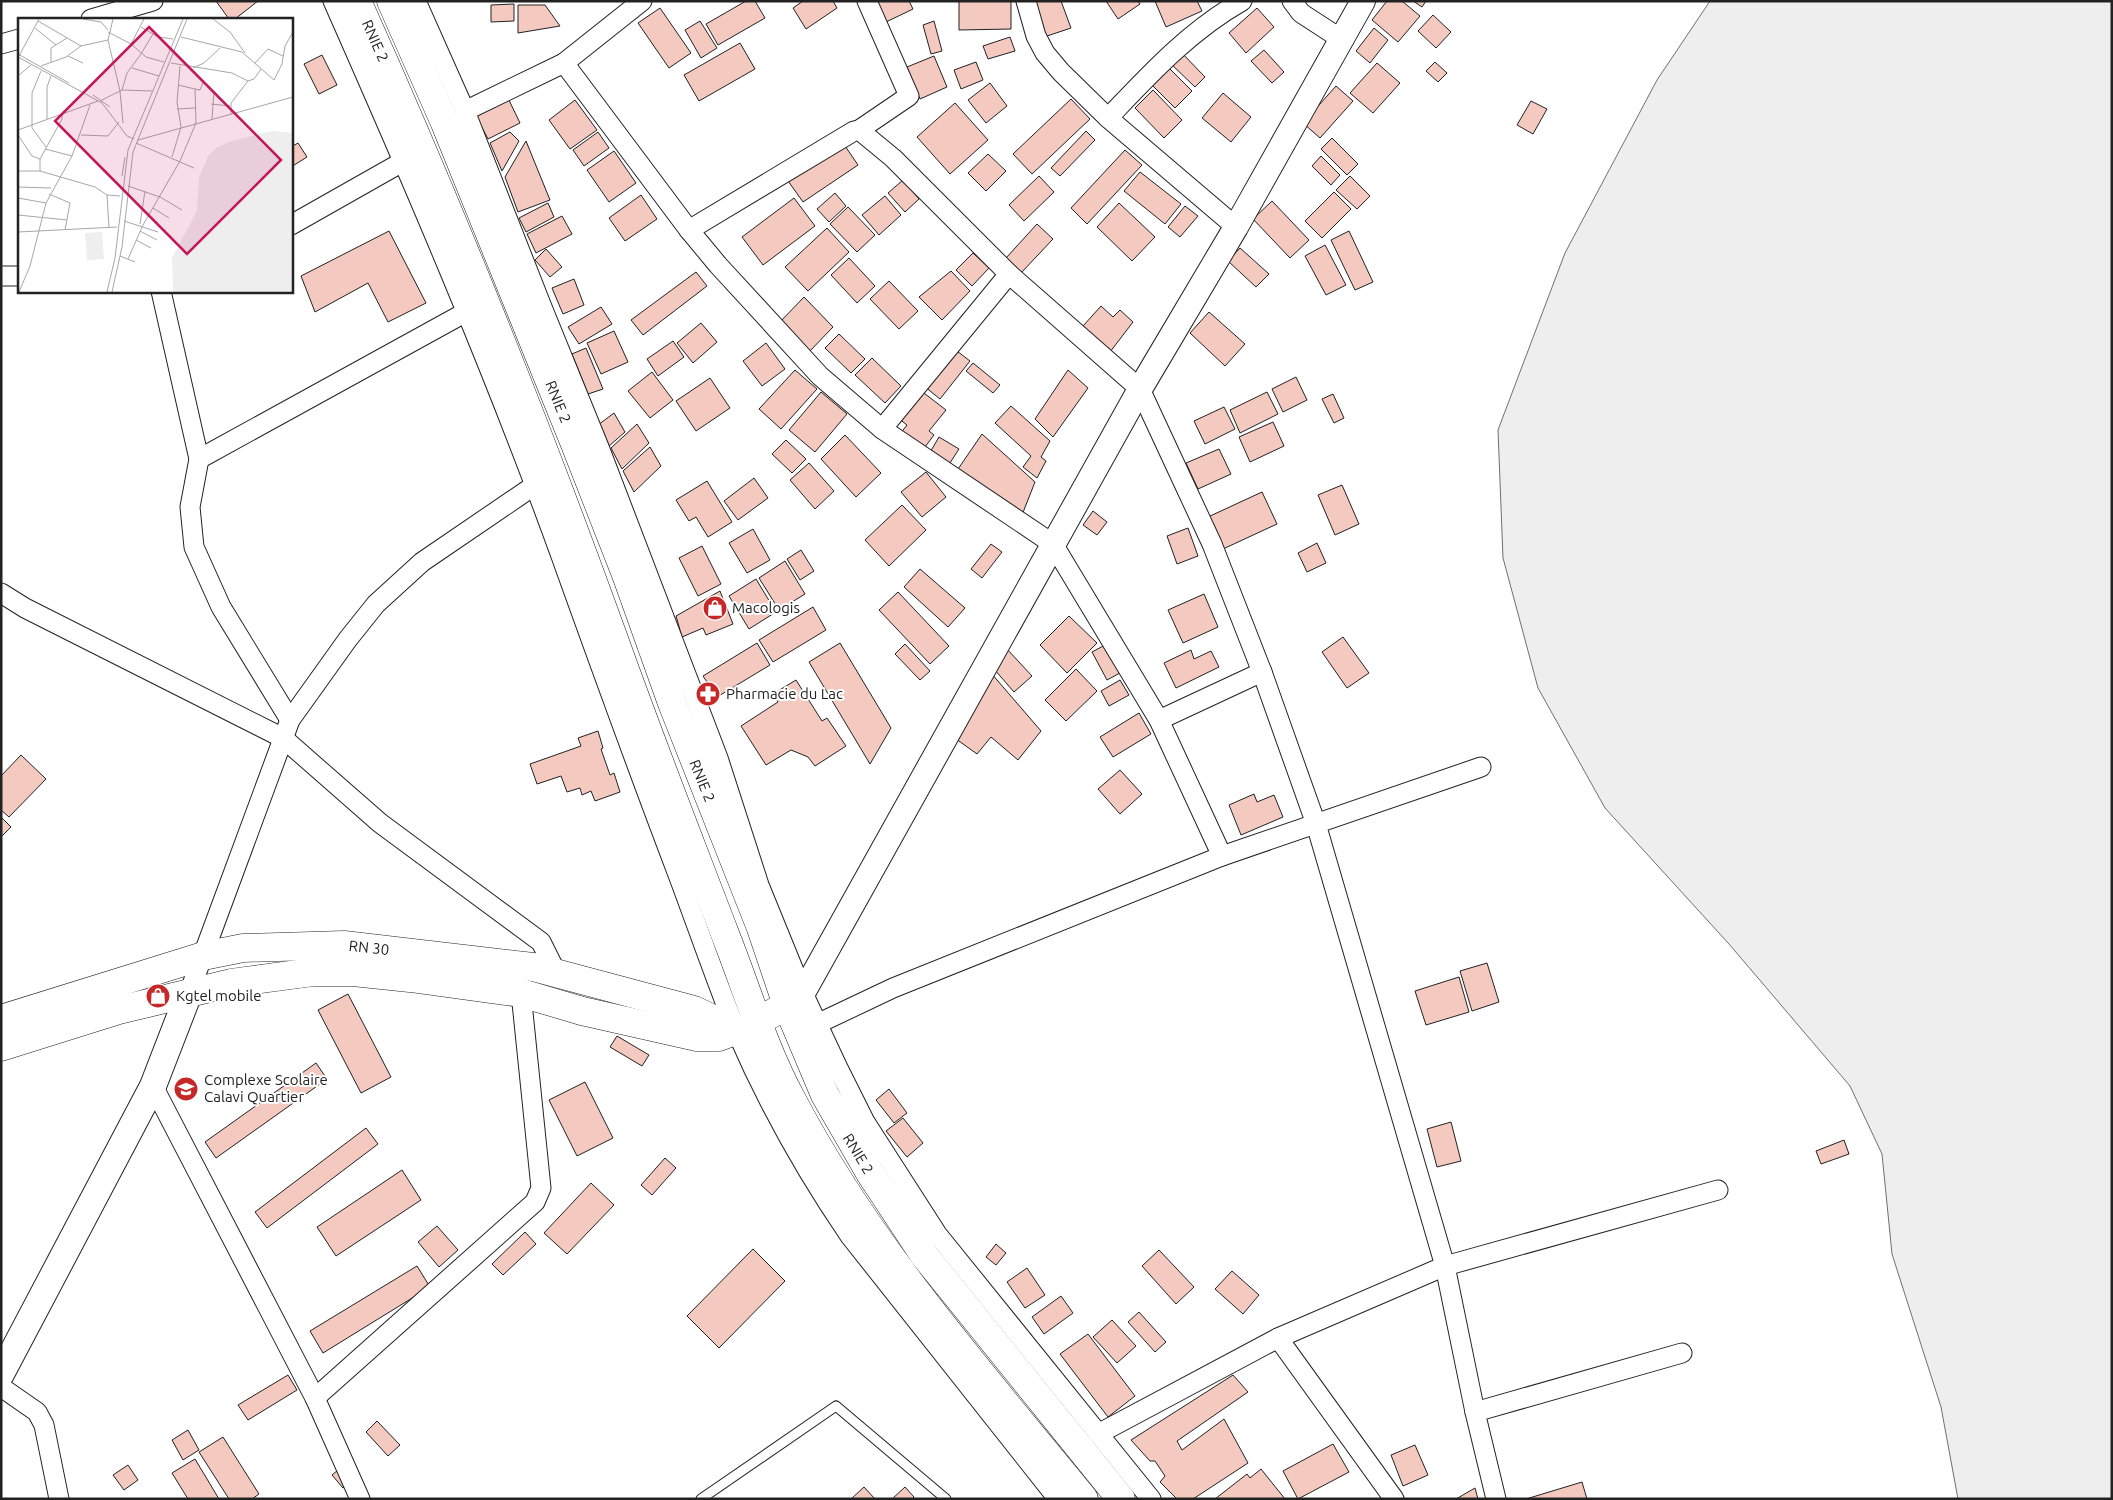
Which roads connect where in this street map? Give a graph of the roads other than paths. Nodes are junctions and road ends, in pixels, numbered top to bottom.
1 (153, 1) edge
2 (333, 1) edge
3 (357, 1) edge
4 (391, 1) edge
5 (416, 1) edge
6 (642, 1) edge
7 (867, 1) edge
8 (1026, 1) edge
9 (1242, 1) edge
10 (1292, 1) edge
11 (1363, 1) edge
12 (94, 18) edge
13 (18, 39) edge
14 (1340, 39) junction
15 (1, 44) edge
16 (564, 63) junction
17 (465, 111) junction
18 (1108, 118) junction
19 (859, 130) junction
20 (404, 161) junction
21 (292, 224) edge
22 (1236, 226) junction
23 (689, 230) junction
24 (1009, 274) junction
25 (1, 276) edge
26 (18, 276) edge
27 (161, 292) edge
28 (468, 311) junction
29 (1140, 389) junction
30 (882, 429) junction
31 (199, 460) junction
32 (535, 485) junction
33 (1053, 544) junction
34 (1, 593) edge
35 (1262, 672) junction
36 (290, 720) junction
37 (1159, 720) junction
38 (283, 738) junction
39 (1481, 767) dead end
40 (1316, 824) junction
41 (1222, 856) junction
42 (203, 956) junction
43 (557, 974) junction
44 (189, 993) junction
45 (521, 993) junction
46 (795, 999) junction
47 (1, 1019) edge
48 (817, 1024) junction
49 (747, 1026) junction
50 (1, 1047) edge
51 (153, 1086) junction
52 (1718, 1190) dead end
53 (1444, 1266) junction
54 (1278, 1338) junction
55 (1682, 1353) dead end
56 (1, 1374) edge
57 (1, 1387) edge
58 (315, 1398) junction
59 (1475, 1412) junction
60 (1098, 1434) junction
61 (60, 1499) edge
62 (360, 1499) edge
63 (701, 1499) edge
64 (946, 1499) edge
65 (1058, 1499) edge
66 (1084, 1499) edge
67 (1121, 1499) edge
68 (1151, 1499) edge
69 (1394, 1499) edge
70 (1496, 1499) edge

1 - 12 street
2 - 20 street
3 - 49 main road, RNIE 2 / RNIE 2
4 - 46 main road, RNIE 2 / RNIE 2
5 - 17 street
6 - 16 street
7 - 19 street
8 - 18 street
9 - 18 street
10 - 14 street
11 - 14 street
13 - 15 street
14 - 22 street
16 - 17 street
16 - 23 street
17 - 46 street
18 - 22 street
19 - 23 street
19 - 24 street
20 - 21 street
20 - 28 street
22 - 29 street
23 - 30 street
24 - 29 street
24 - 30 street
25 - 26 street
27 - 31 street
28 - 31 street
28 - 32 street
29 - 33 street
29 - 35 street
30 - 33 street
31 - 36 street
32 - 36 street
32 - 49 street
33 - 37 street
33 - 46 street
34 - 38 street
35 - 37 street
35 - 40 street
36 - 38 street
37 - 41 street
38 - 42 street
38 - 43 street
39 - 40 street
40 - 41 street
40 - 53 street
41 - 48 street
42 - 43 main road, RN 30 / RN 30
42 - 44 street
42 - 47 main road, RN 30 / RN 30
43 - 49 main road, RN 30 / RN 30
44 - 45 main road, RN 30
44 - 50 main road, RN 30
44 - 51 main road
45 - 49 main road, RN 30
45 - 58 street
46 - 48 street
46 - 49 main road
46 - 67 main road, RNIE 2 / RNIE 2
48 - 60 street
49 - 65 street
49 - 66 main road, RNIE 2 / RNIE 2
51 - 56 main road
51 - 58 street
52 - 53 street
53 - 54 street
53 - 59 street
54 - 60 street
54 - 69 street
55 - 59 street
57 - 61 street
58 - 62 street
59 - 70 street
60 - 68 street
63 - 64 lane

